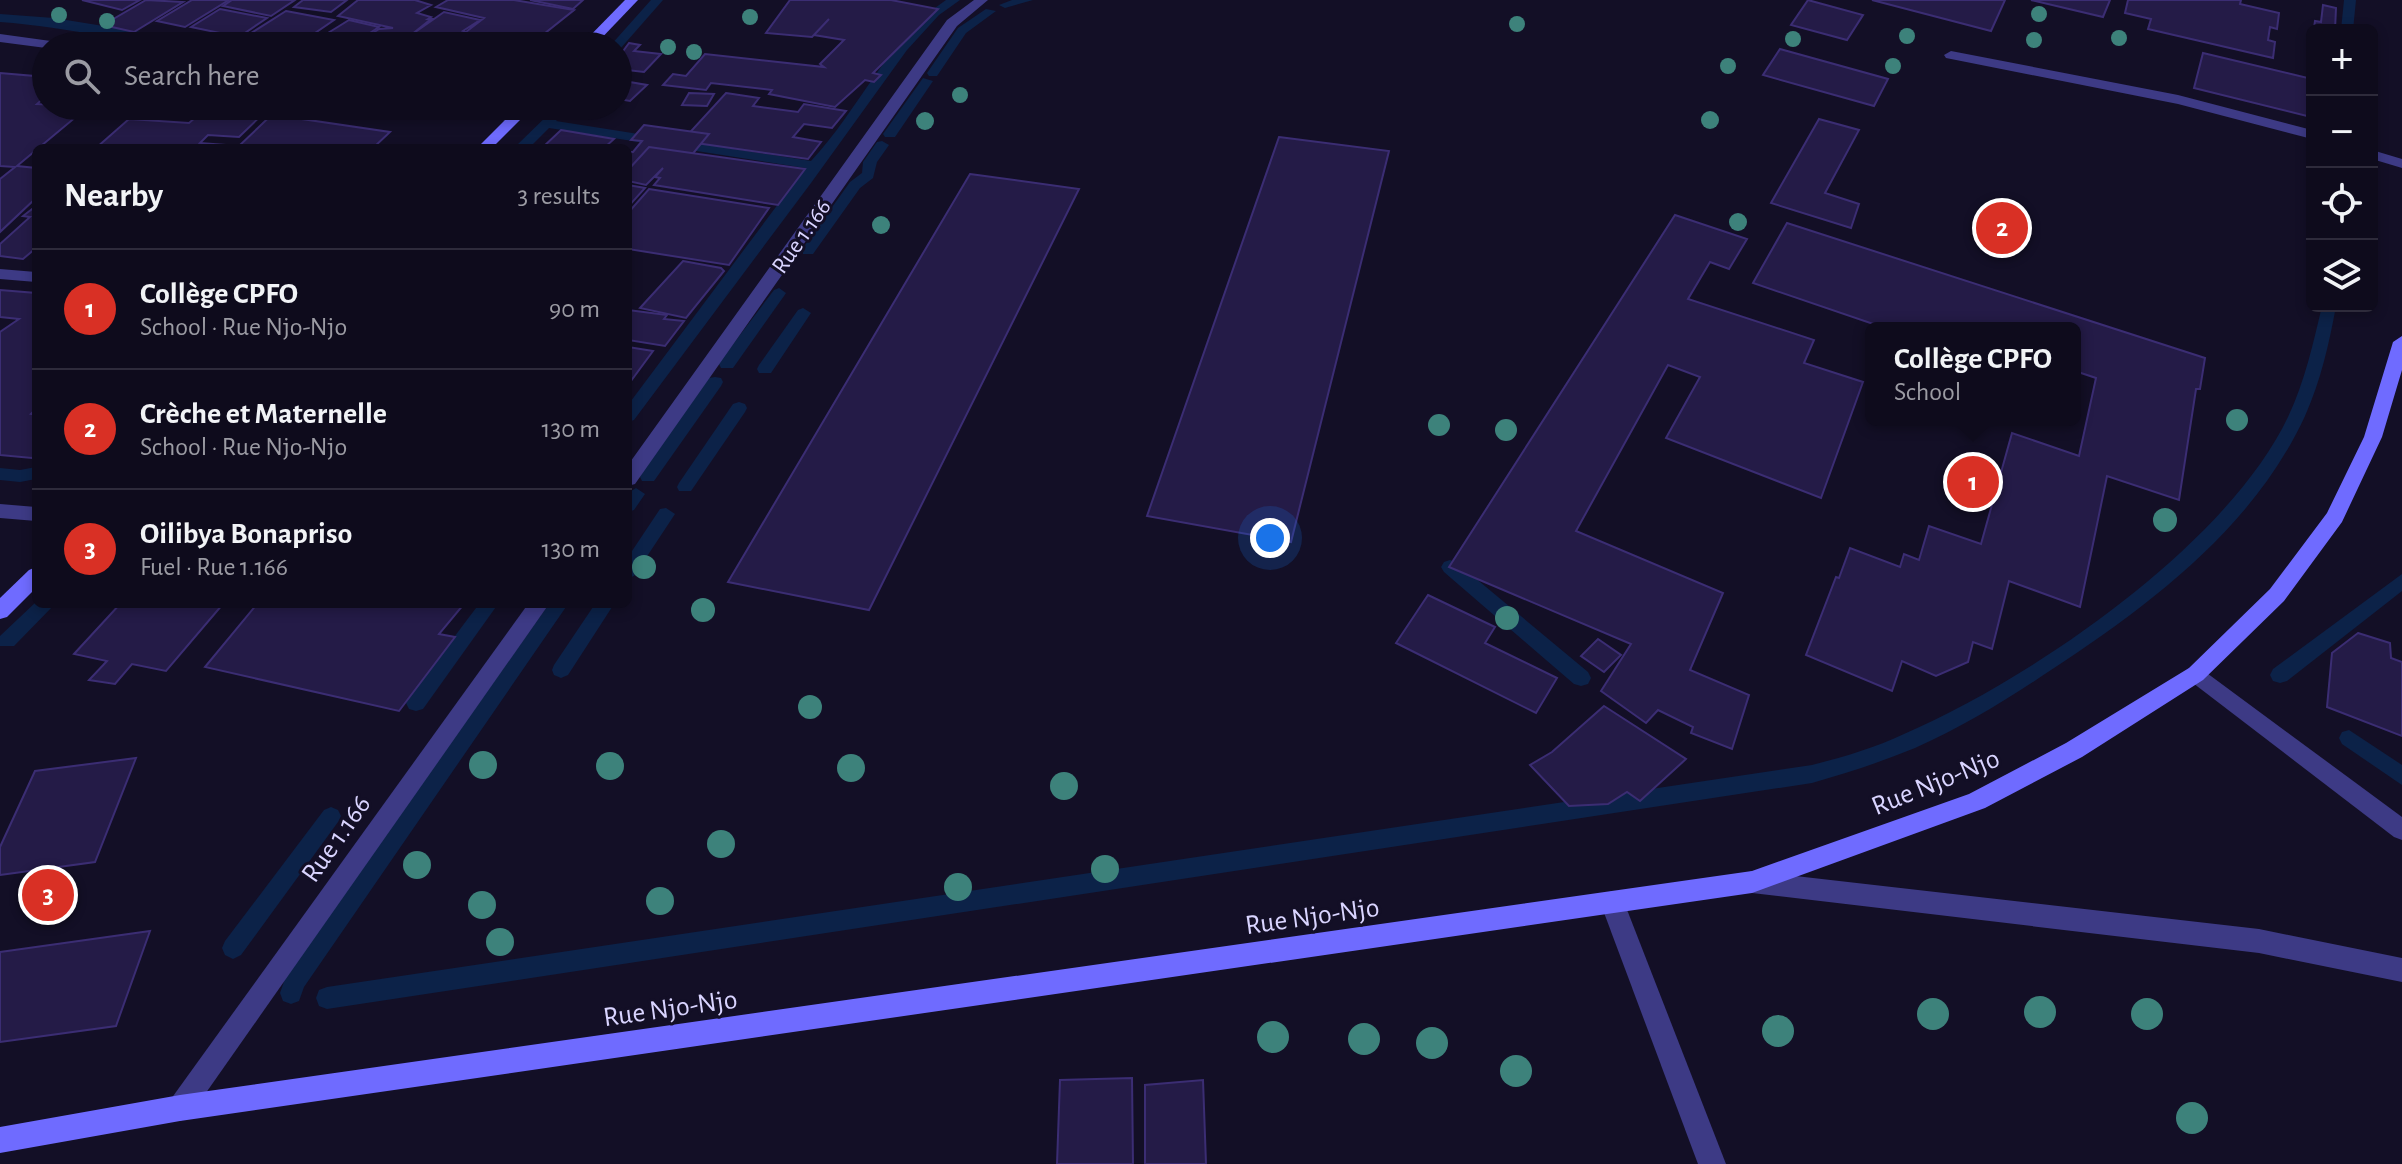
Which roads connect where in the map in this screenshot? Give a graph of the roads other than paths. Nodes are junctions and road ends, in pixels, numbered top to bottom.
1 (632, 0) edge
2 (981, 0) edge
3 (601, 32) edge
4 (0, 38) edge
5 (32, 42) edge
6 (1951, 55) dead end
7 (513, 120) edge
8 (2306, 133) edge
9 (488, 144) edge
10 (2378, 156) edge
11 (2402, 164) edge
12 (0, 274) edge
13 (32, 277) edge
14 (2402, 342) edge
15 (632, 473) edge
16 (0, 511) edge
17 (32, 514) edge
18 (32, 579) edge
19 (536, 608) edge
20 (0, 611) edge
21 (2196, 674) junction
22 (2402, 830) edge
23 (1752, 882) junction
24 (1612, 902) junction
25 (2402, 970) edge
26 (180, 1108) junction
27 (0, 1140) edge
28 (1712, 1164) edge

1 - 3 main road
2 - 15 street, Rue 1.166
4 - 5 street
6 - 8 street
7 - 9 main road
10 - 11 street
12 - 13 street
14 - 21 main road, Rue Njo-Njo
16 - 17 street
18 - 20 main road
19 - 26 street, Rue 1.166
21 - 22 street
21 - 23 main road, Rue Njo-Njo
23 - 24 main road, Rue Njo-Njo
23 - 25 street
24 - 26 main road, Rue Njo-Njo
24 - 28 street
26 - 27 main road, Rue Njo-Njo

